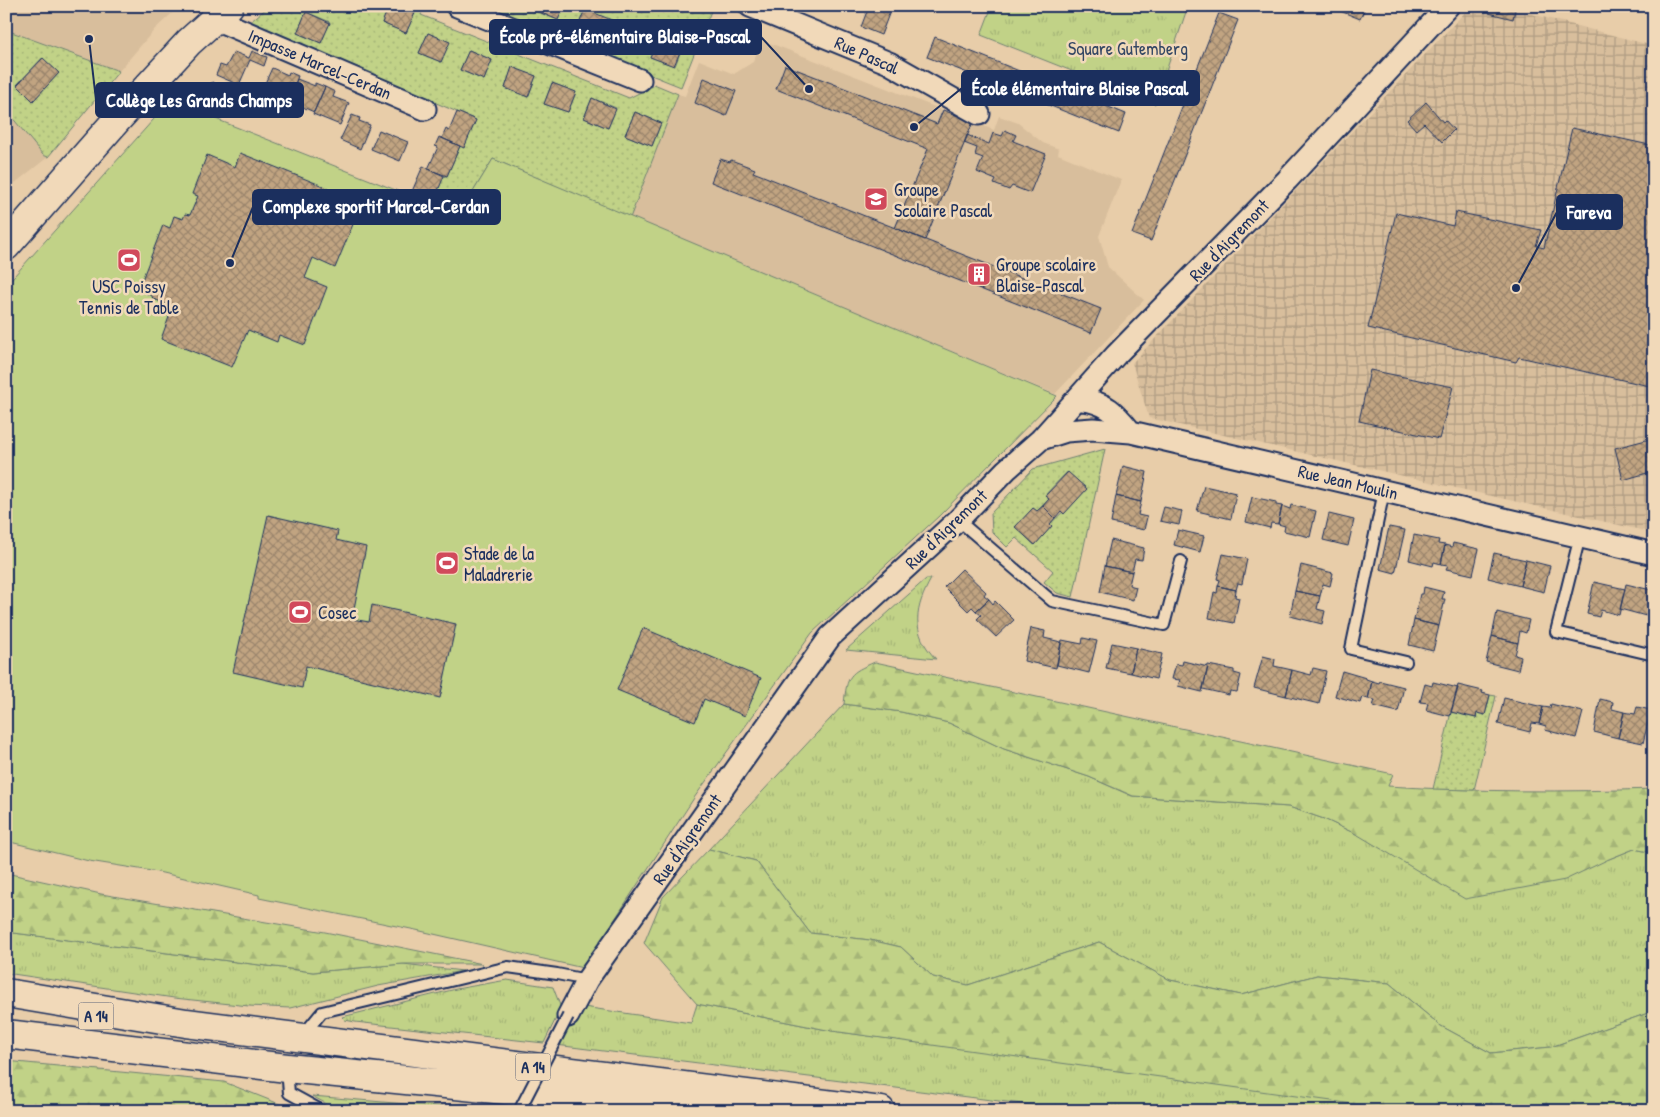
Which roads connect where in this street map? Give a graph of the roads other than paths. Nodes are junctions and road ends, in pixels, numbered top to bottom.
1 (457, 6) edge
2 (750, 6) edge
3 (1442, 8) edge
4 (222, 13) edge
5 (640, 80) dead end
6 (424, 108) dead end
7 (979, 114) dead end
8 (6, 246) edge
9 (1108, 365) junction
10 (1082, 397) junction
11 (1105, 405) junction
12 (1093, 429) junction
13 (1132, 432) junction
14 (1041, 438) junction
15 (1384, 491) junction
16 (958, 520) junction
17 (1580, 536) junction
18 (1654, 554) edge
19 (1181, 561) dead end
20 (1654, 655) edge
21 (1406, 662) dead end
22 (587, 980) junction
23 (6, 993) edge
24 (6, 1009) edge
25 (568, 1016) joint
26 (186, 1024) junction
27 (6, 1034) edge
28 (300, 1039) junction
29 (6, 1046) edge
30 (183, 1055) junction
31 (287, 1068) junction
32 (322, 1111) edge
33 (520, 1111) edge
34 (714, 1111) edge
35 (881, 1111) edge

1 - 5 street
2 - 7 street, Rue Pascal
3 - 9 street, Rue d'Aigremont
4 - 6 street, Impasse Marcel-Cerdan
4 - 8 main road
9 - 10 street, Rue d'Aigremont
9 - 11 street
10 - 11 street
10 - 12 street
10 - 14 street, Rue d'Aigremont
11 - 13 street
12 - 13 street, Rue Jean Moulin
12 - 14 street, Rue Jean Moulin
13 - 15 street, Rue Jean Moulin
14 - 16 street, Rue d'Aigremont
15 - 17 street, Rue Jean Moulin
15 - 21 lane
16 - 19 lane
16 - 22 street, Rue d'Aigremont
17 - 18 street, Rue Jean Moulin
17 - 20 lane
22 - 25 street, Rue d'Aigremont
22 - 28 lane
23 - 26 main road
24 - 26 main road, A 14
25 - 33 lane, Rue d'Aigremont, bridge
26 - 28 main road, A 14
27 - 30 main road, A 14
28 - 35 main road, A 14
29 - 30 main road
30 - 31 main road, A 14
31 - 32 lane
31 - 34 main road, A 14

